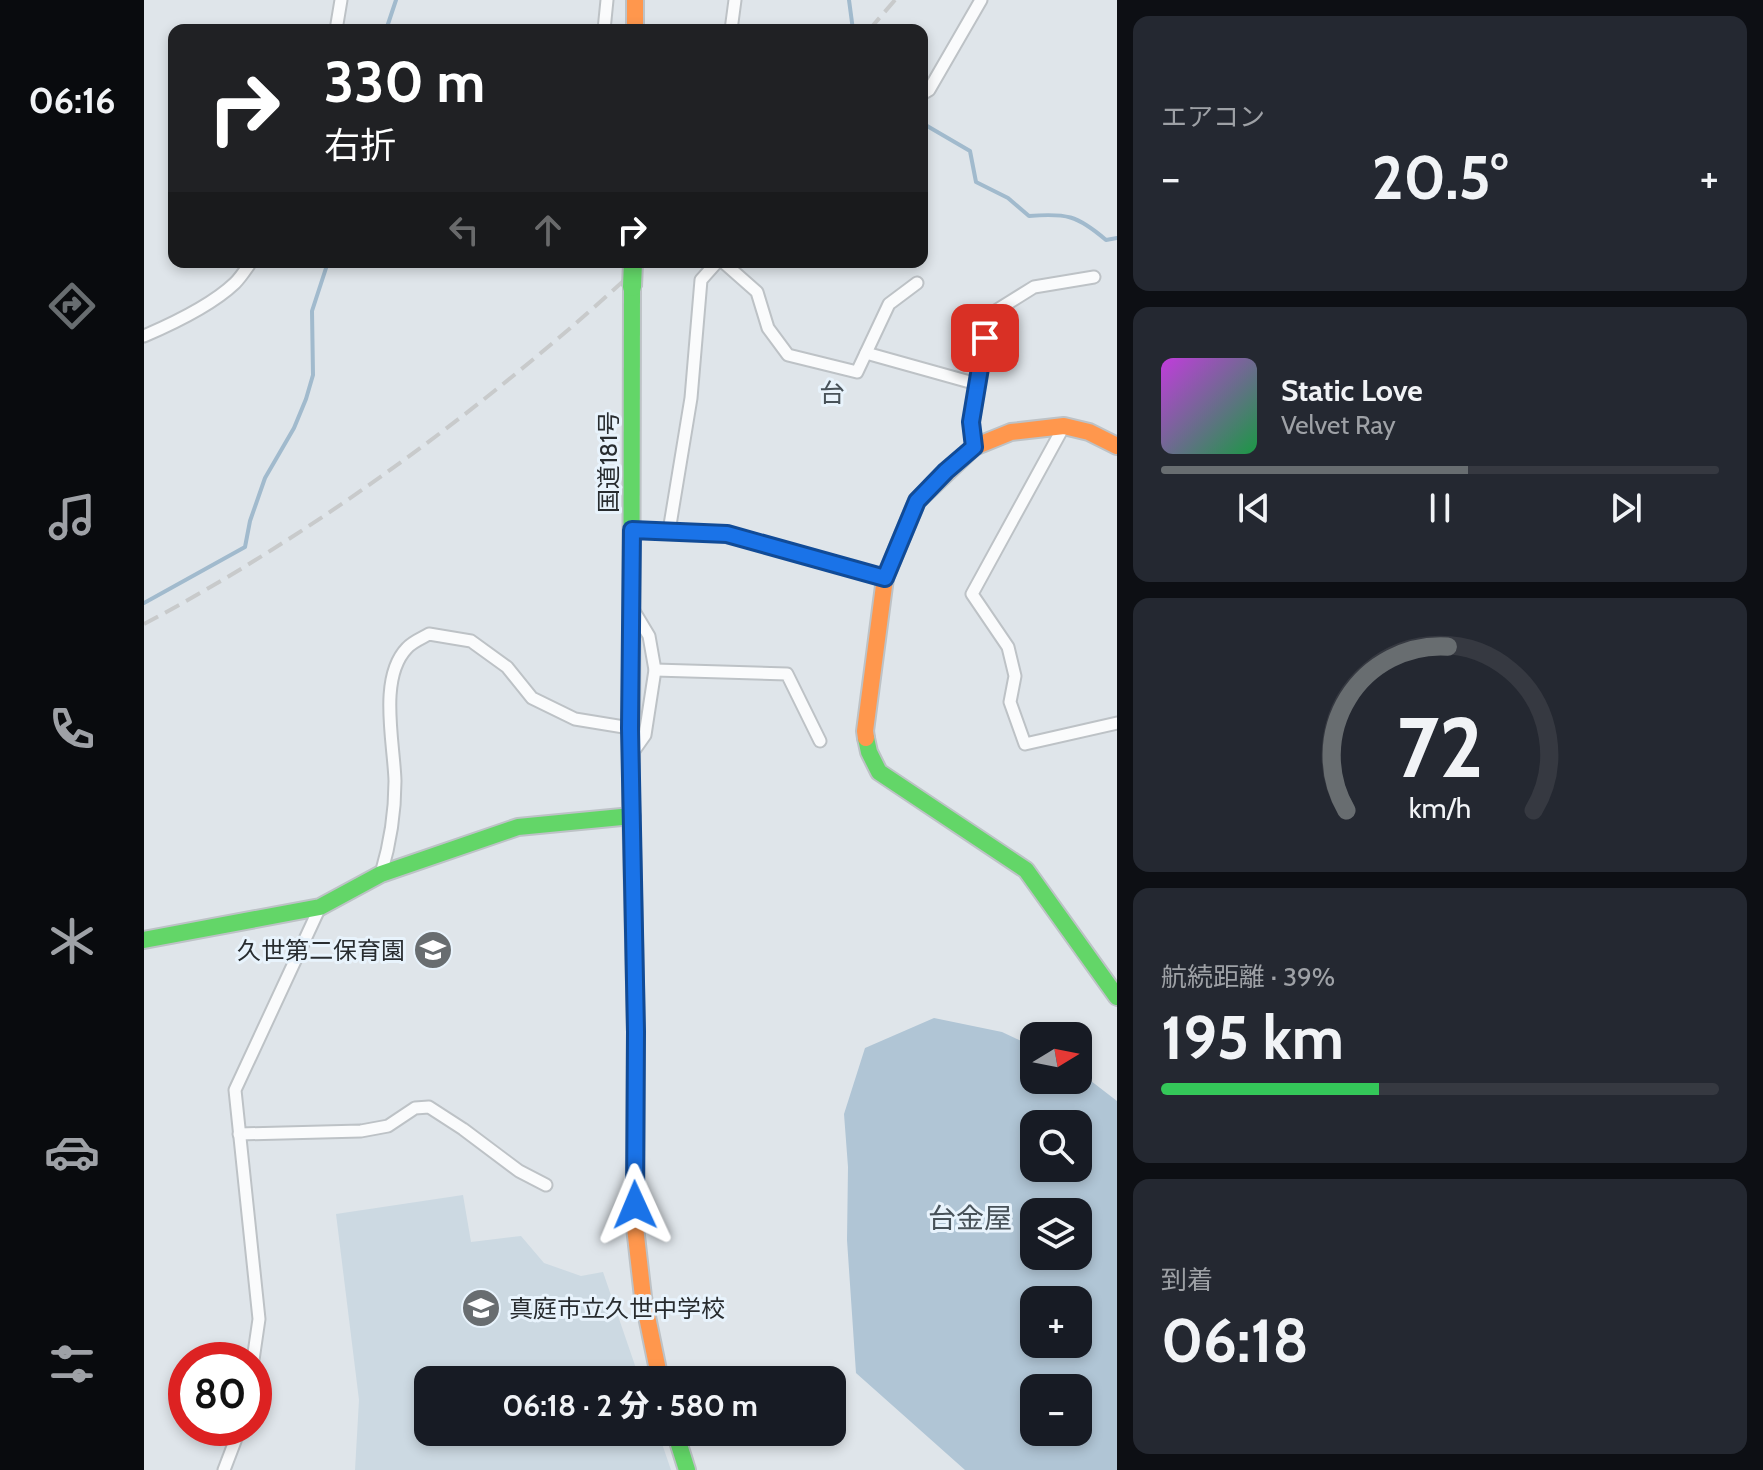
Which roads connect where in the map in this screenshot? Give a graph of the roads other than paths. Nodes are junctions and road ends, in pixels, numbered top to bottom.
1 (341, 0) edge
2 (607, 0) edge
3 (635, 0) edge
4 (735, 0) edge
5 (981, 0) edge
6 (337, 24) edge
7 (605, 24) edge
8 (635, 24) edge
9 (732, 24) edge
10 (928, 91) edge
11 (246, 268) edge
12 (633, 268) edge
13 (702, 268) edge
14 (714, 268) edge
15 (727, 268) edge
16 (1094, 277) dead end
17 (701, 280) junction
18 (917, 283) dead end
19 (144, 336) edge
20 (866, 353) junction
21 (977, 384) junction
22 (1064, 426) junction
23 (1117, 446) edge
24 (974, 447) junction
25 (632, 530) junction
26 (669, 531) junction
27 (885, 578) junction
28 (631, 607) junction
29 (655, 670) junction
30 (1117, 723) edge
31 (630, 728) junction
32 (820, 741) dead end
33 (631, 755) junction
34 (632, 816) junction
35 (381, 874) junction
36 (320, 907) junction
37 (144, 940) edge
38 (1117, 997) edge
39 (239, 1134) junction
40 (546, 1185) dead end
41 (256, 1342) edge
42 (657, 1366) edge
43 (233, 1446) edge
44 (679, 1446) edge
45 (224, 1470) edge
46 (687, 1470) edge

1 - 6 street
2 - 7 street
3 - 8 main road
4 - 9 street
5 - 10 street
11 - 19 street
12 - 25 main road, 国道181号, bridge
13 - 17 street
14 - 17 street
15 - 20 street
16 - 21 street
17 - 26 street
18 - 20 street
20 - 21 street
21 - 24 street
22 - 23 main road
22 - 24 main road
22 - 30 street
24 - 27 main road
25 - 26 street
25 - 28 main road, 国道181号
26 - 27 street
27 - 38 main road
28 - 29 street
28 - 31 main road, 国道181号
29 - 32 street
29 - 33 street
31 - 33 main road, 国道181号
31 - 35 street
33 - 34 main road, 国道181号
34 - 35 main road
34 - 42 main road, 国道181号
35 - 36 main road
36 - 37 main road
36 - 39 street
39 - 40 street
39 - 41 street
43 - 45 street
44 - 46 main road

